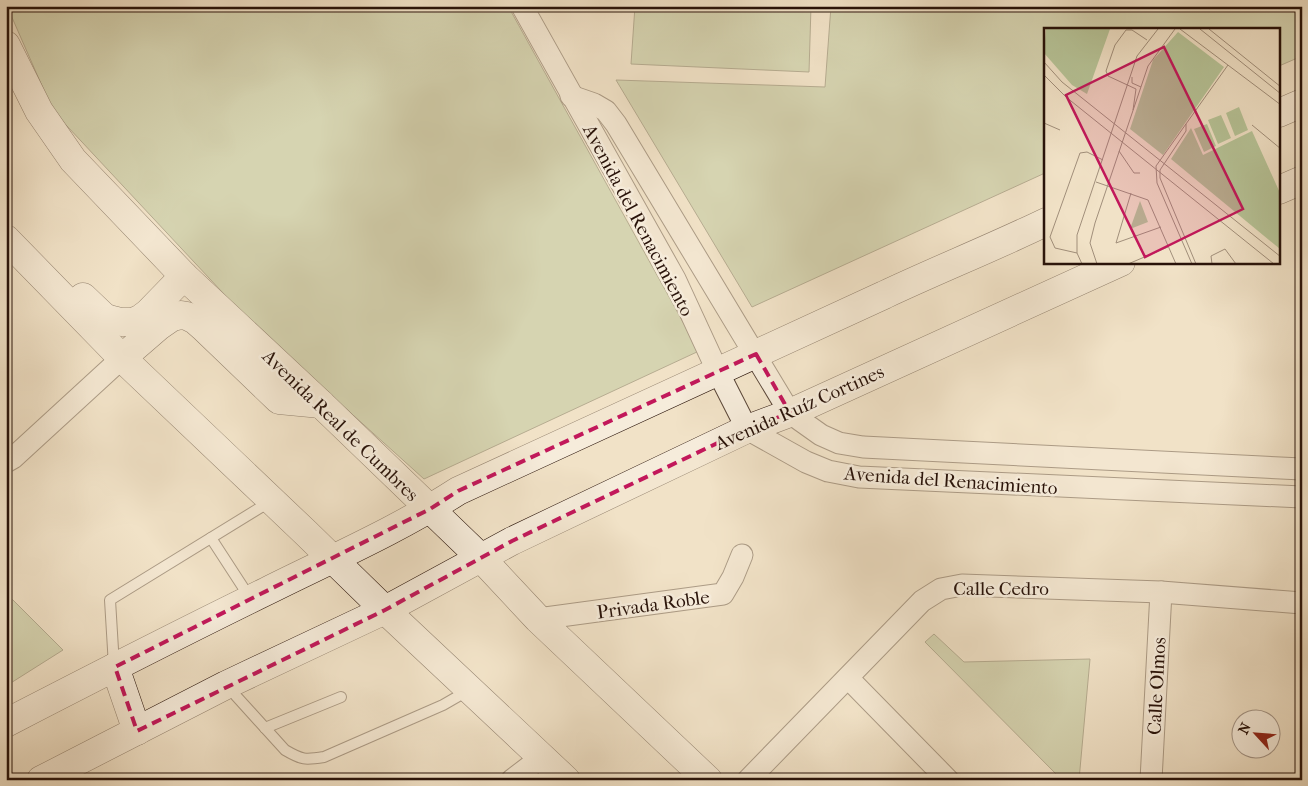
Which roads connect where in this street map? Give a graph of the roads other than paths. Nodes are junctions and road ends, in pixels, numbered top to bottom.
1 (522, 6) edge
2 (6, 45) edge
3 (571, 96) junction
4 (1302, 103) edge
5 (1280, 113) edge
6 (1302, 180) edge
7 (1280, 190) edge
8 (1044, 223) edge
9 (13, 246) edge
10 (1117, 264) edge
11 (184, 276) junction
12 (756, 354) junction
13 (122, 358) junction
14 (717, 370) junction
15 (321, 404) junction
16 (790, 413) junction
17 (747, 429) junction
18 (6, 462) edge
19 (1302, 469) edge
20 (1302, 498) edge
21 (271, 500) junction
22 (430, 509) junction
23 (211, 538) junction
24 (742, 554) dead end
25 (481, 558) junction
26 (331, 560) junction
27 (1161, 592) junction
28 (251, 598) junction
29 (1302, 603) edge
30 (385, 610) junction
31 (538, 619) junction
32 (114, 667) junction
33 (848, 678) junction
34 (226, 685) junction
35 (470, 689) junction
36 (341, 697) dead end
37 (6, 723) edge
38 (265, 728) junction
39 (138, 731) junction
40 (542, 757) junction
41 (41, 780) edge
42 (512, 780) edge
43 (566, 780) edge
44 (708, 780) edge
45 (748, 780) edge
46 (948, 780) edge
47 (1151, 780) edge

1 - 3 street, Avenida del Renacimiento
2 - 11 street, Avenida Real de Cumbres
3 - 12 street, Avenida del Renacimiento
3 - 14 street, Avenida del Renacimiento
4 - 5 street
6 - 7 street
8 - 12 street
9 - 11 street
9 - 13 street
10 - 16 street, Avenida Ruíz Cortines
11 - 15 street, Avenida Real de Cumbres
12 - 14 street
12 - 16 street, Avenida del Renacimiento
13 - 15 street
13 - 18 street
13 - 21 street
14 - 17 street, Avenida del Renacimiento
14 - 22 street
15 - 22 street, Avenida Real de Cumbres
16 - 17 street, Avenida Ruíz Cortines
16 - 19 street, Avenida del Renacimiento
17 - 20 street, Avenida del Renacimiento
17 - 25 street, Avenida Ruíz Cortines
21 - 23 lane
21 - 26 street
22 - 25 street, Avenida Real de Cumbres
22 - 26 street
23 - 28 lane
23 - 32 lane
24 - 31 street, Privada Roble
25 - 30 street, Avenida Ruíz Cortines
25 - 31 street, Avenida Real de Cumbres
26 - 28 street
26 - 30 street
27 - 29 street, Calle Cedro
27 - 33 street, Calle Cedro
27 - 47 street, Calle Olmos
28 - 32 street
30 - 34 street, Avenida Ruíz Cortines
30 - 35 street
31 - 44 street, Avenida Real de Cumbres
32 - 37 street
32 - 39 street
33 - 45 street, Calle Cedro
33 - 46 street
34 - 38 lane
34 - 39 street, Avenida Ruíz Cortines
35 - 38 lane
35 - 40 street
36 - 38 lane
39 - 41 street, Avenida Ruíz Cortines
40 - 42 street
40 - 43 street

